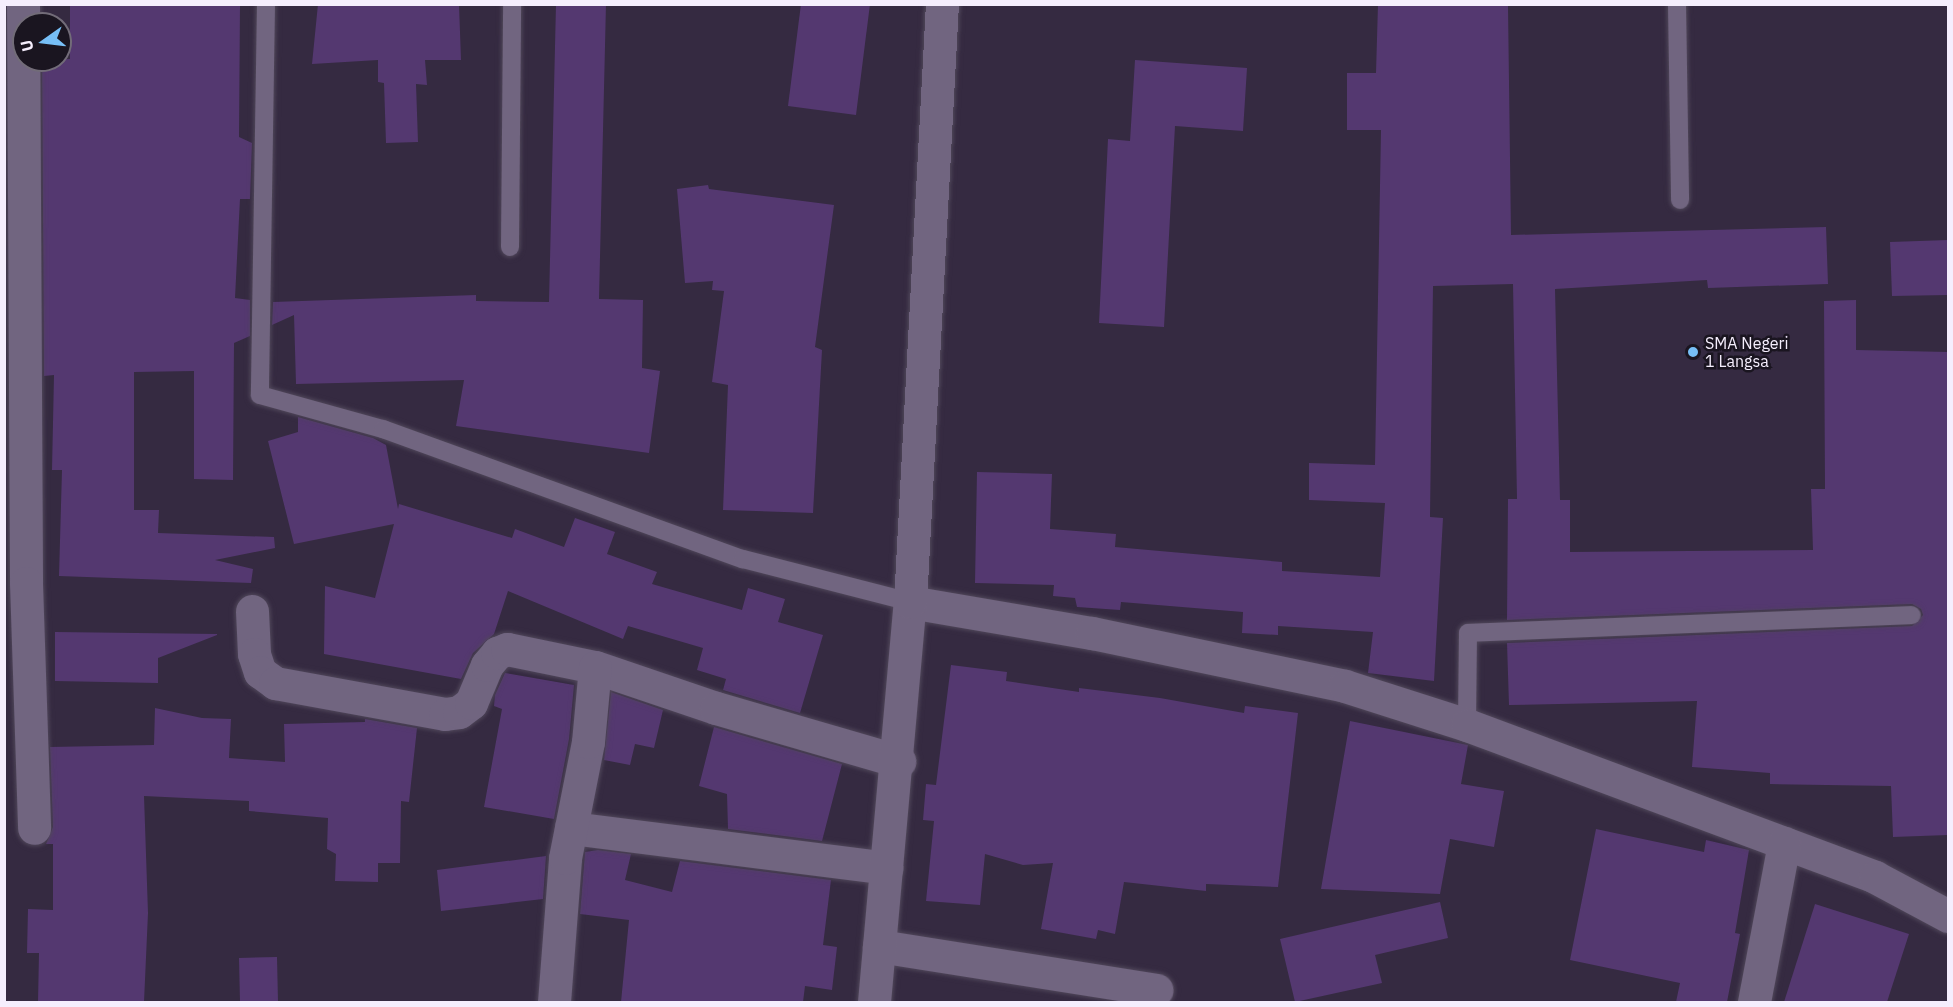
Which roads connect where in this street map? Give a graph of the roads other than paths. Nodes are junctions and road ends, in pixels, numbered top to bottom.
1 (23, 4) edge
2 (266, 4) edge
3 (512, 4) edge
4 (942, 4) edge
5 (1677, 4) edge
6 (1680, 201) dead end
7 (510, 247) dead end
8 (910, 602) junction
9 (252, 611) dead end
10 (1912, 615) dead end
11 (595, 667) junction
12 (1467, 725) junction
13 (899, 761) junction
14 (34, 828) dead end
15 (571, 828) junction
16 (1784, 843) junction
17 (886, 868) junction
18 (1948, 916) edge
19 (879, 946) junction
20 (1157, 990) dead end
21 (554, 1002) edge
22 (874, 1002) edge
23 (1754, 1002) edge

1 - 14 street
2 - 8 lane
3 - 7 lane
4 - 8 street
5 - 6 lane
8 - 12 street
8 - 13 street
9 - 11 street
10 - 12 lane
11 - 13 street
11 - 15 street
12 - 16 street
13 - 17 street
15 - 17 street
15 - 21 street
16 - 18 street
16 - 23 street
17 - 19 street
19 - 20 street
19 - 22 street

